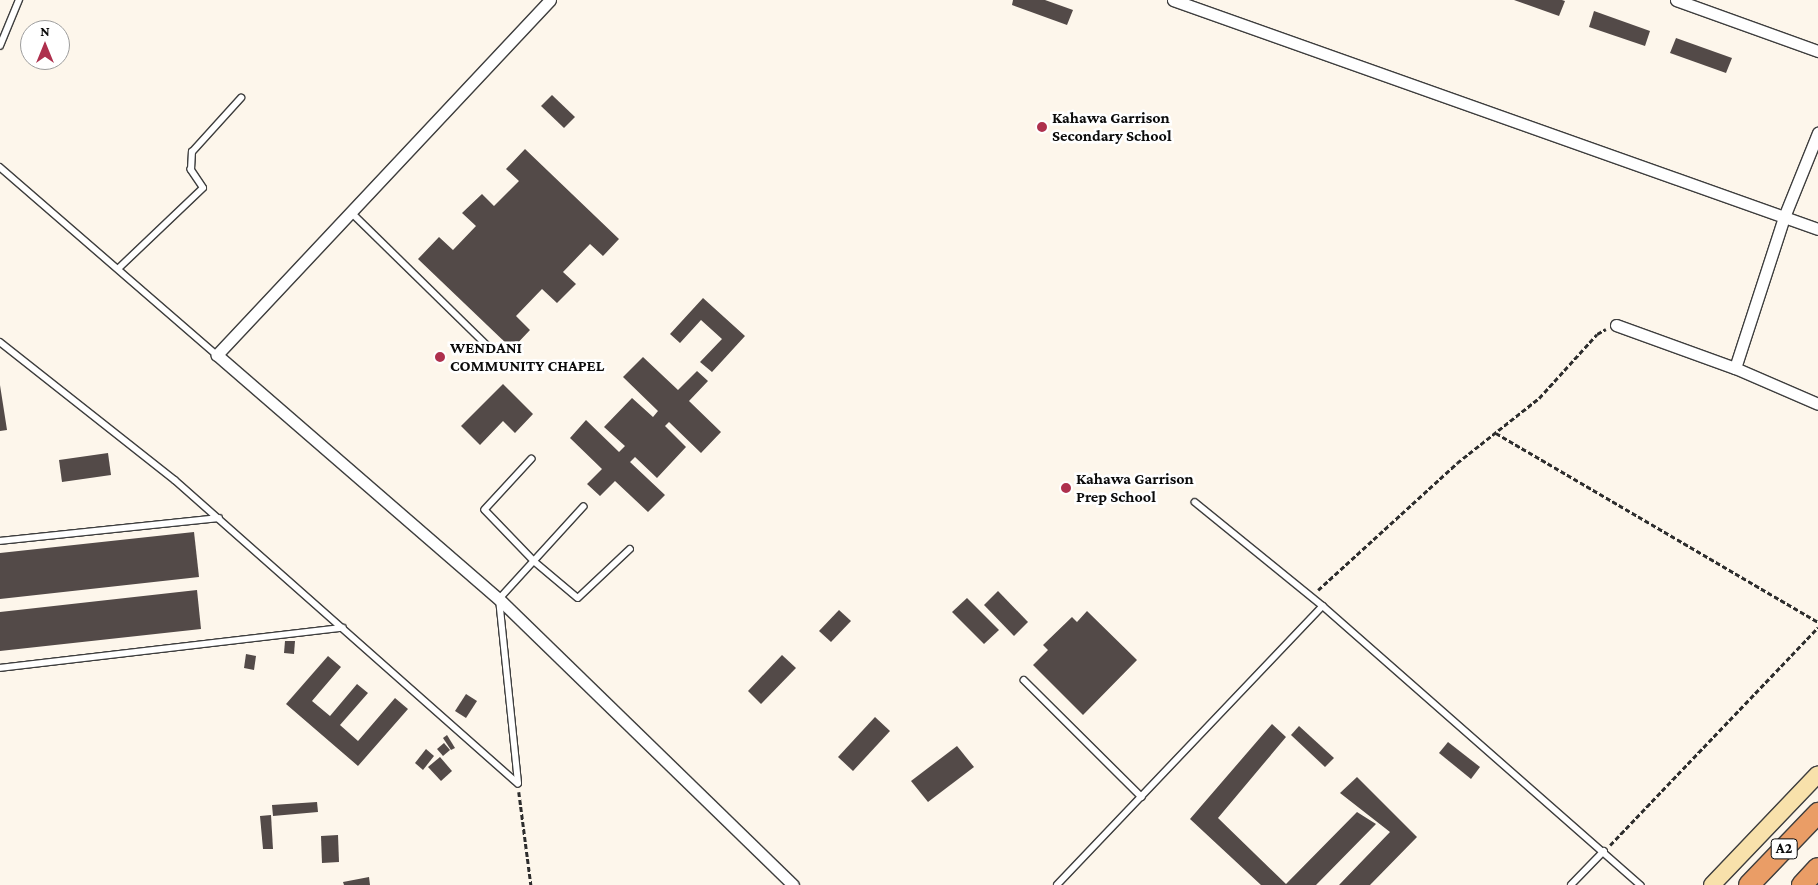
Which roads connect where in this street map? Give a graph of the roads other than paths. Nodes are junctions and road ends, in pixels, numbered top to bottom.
1 (19, 0) edge
2 (550, 0) edge
3 (1173, 0) edge
4 (1676, 0) edge
5 (0, 46) edge
6 (1818, 51) edge
7 (241, 98) dead end
8 (1818, 133) edge
9 (0, 167) edge
10 (351, 212) junction
11 (1784, 217) junction
12 (1818, 228) edge
13 (118, 269) junction
14 (1616, 325) road end
15 (0, 342) edge
16 (490, 348) dead end
17 (217, 355) junction
18 (1735, 368) junction
19 (1818, 404) edge
20 (532, 459) dead end
21 (1195, 502) dead end
22 (583, 507) dead end
23 (218, 518) junction
24 (0, 541) edge
25 (630, 550) dead end
26 (534, 561) junction
27 (499, 599) junction
28 (1323, 606) junction
29 (343, 628) junction
30 (0, 668) edge
31 (1024, 680) dead end
32 (1818, 774) edge
33 (1142, 797) junction
34 (1818, 813) edge
35 (1604, 851) junction
36 (1818, 868) edge
37 (793, 885) edge
38 (1057, 885) edge
39 (1571, 885) edge
40 (1640, 885) edge
41 (1712, 885) edge
42 (1749, 885) edge
43 (1802, 885) edge

1 - 5 lane
2 - 10 street
3 - 11 street
4 - 6 street
7 - 13 lane
8 - 11 street
9 - 13 lane
10 - 16 lane
10 - 17 street
11 - 12 street
11 - 18 street
13 - 17 lane
14 - 18 street
15 - 23 lane
17 - 27 street
18 - 19 street
20 - 26 lane
21 - 28 lane
22 - 26 lane
23 - 24 lane
23 - 29 lane
25 - 26 lane
26 - 27 lane
27 - 29 lane
27 - 37 street
28 - 33 lane
28 - 35 lane
29 - 30 lane
31 - 33 lane
32 - 41 main road
33 - 38 lane
34 - 42 highway, A2
35 - 39 lane
35 - 40 lane
36 - 43 highway, A2

